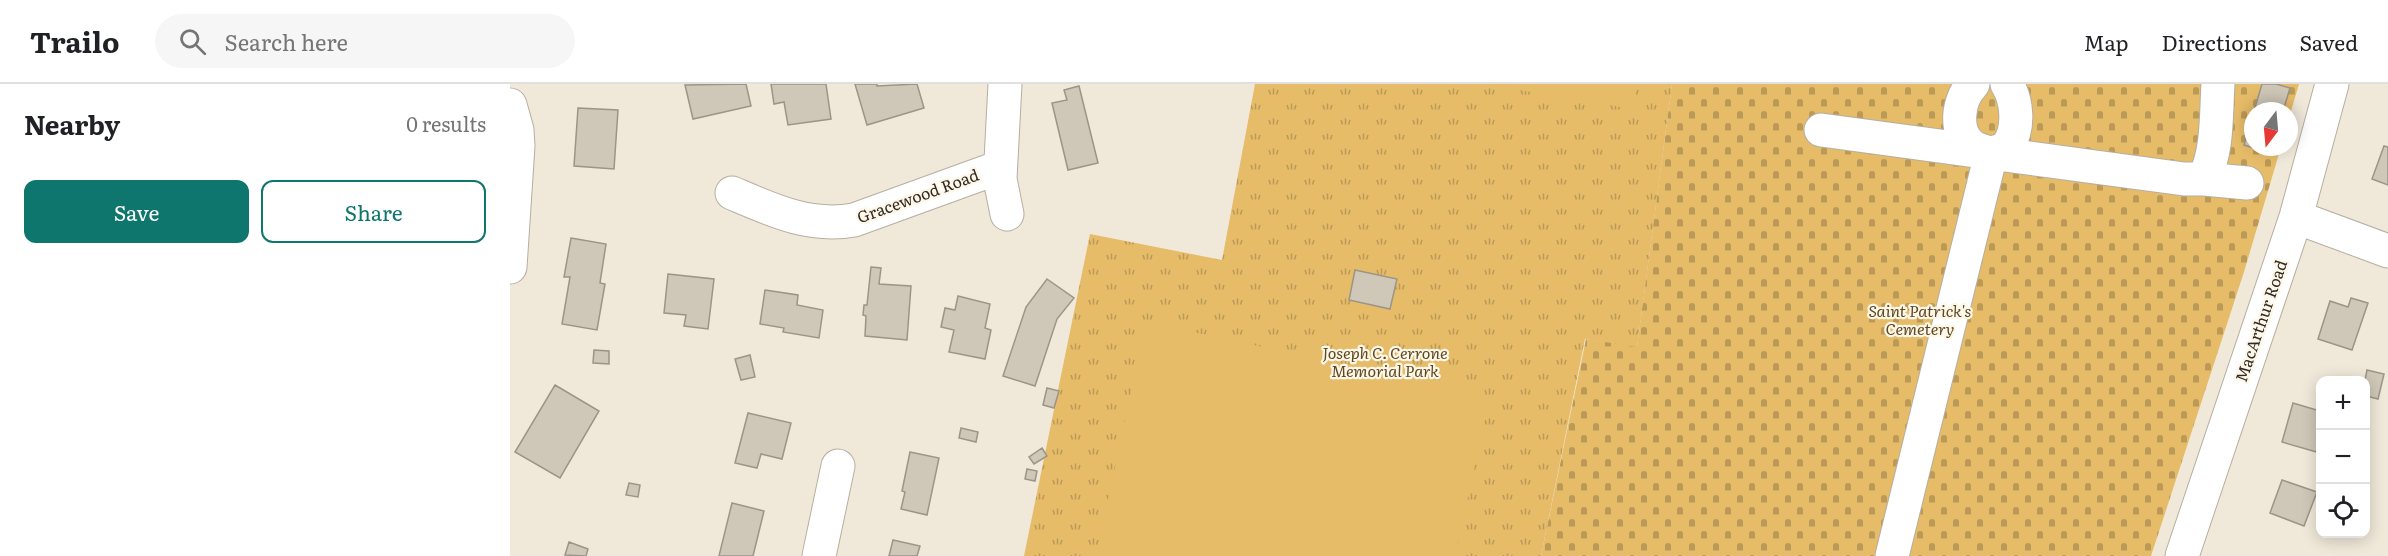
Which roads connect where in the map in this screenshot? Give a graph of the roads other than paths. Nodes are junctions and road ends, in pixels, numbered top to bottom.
1 (1005, 84) edge
2 (1973, 84) edge
3 (2007, 84) edge
4 (2218, 84) edge
5 (2332, 84) edge
6 (510, 105) edge
7 (1821, 130) dead end
8 (1991, 154) junction
9 (1000, 167) junction
10 (2204, 179) junction
11 (2247, 183) dead end
12 (732, 194) dead end
13 (1007, 214) dead end
14 (2296, 217) junction
15 (2388, 251) edge
16 (510, 267) edge
17 (838, 466) dead end
18 (819, 556) edge
19 (1892, 556) edge
20 (2182, 556) edge

1 - 9 street, Gracewood Road
2 - 8 street
3 - 8 street
4 - 10 street
5 - 14 street, MacArthur Road
6 - 16 street
7 - 8 street
8 - 10 street
8 - 19 street
9 - 12 street, Gracewood Road
9 - 13 street, Gracewood Road
10 - 11 street
14 - 15 street
14 - 20 street, MacArthur Road
17 - 18 street

